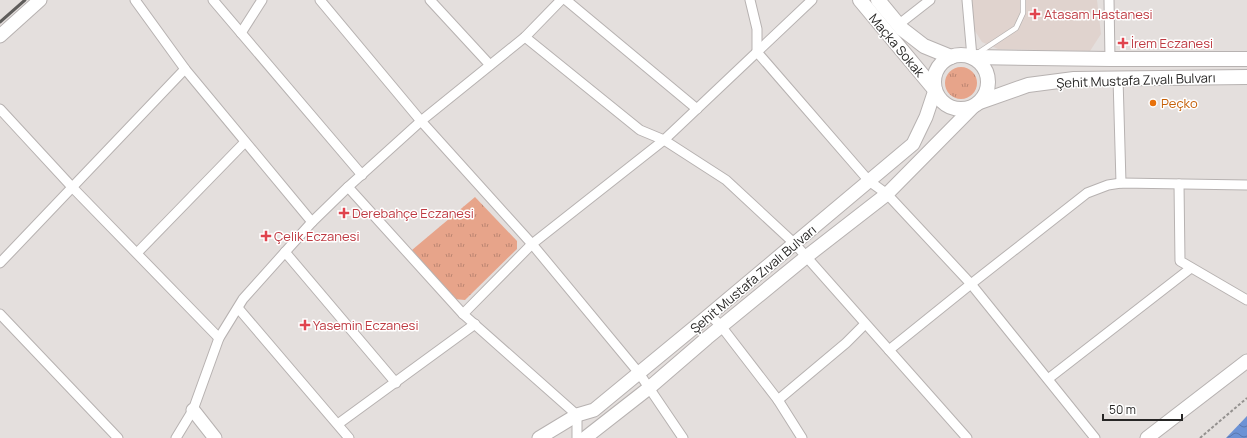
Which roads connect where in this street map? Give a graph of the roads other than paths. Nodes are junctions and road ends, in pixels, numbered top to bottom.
1 (40, 0) edge
2 (135, 0) edge
3 (213, 0) edge
4 (262, 0) edge
5 (320, 0) edge
6 (430, 0) edge
7 (566, 0) edge
8 (750, 0) edge
9 (812, 0) edge
10 (860, 0) edge
11 (878, 0) edge
12 (930, 0) edge
13 (967, 0) edge
14 (1023, 0) edge
15 (1108, 0) edge
16 (556, 1) edge
17 (898, 25) junction
18 (241, 33) junction
19 (0, 36) edge
20 (525, 37) junction
21 (757, 52) junction
22 (951, 57) junction
23 (972, 57) junction
24 (1110, 59) junction
25 (1247, 59) edge
26 (490, 65) junction
27 (185, 69) junction
28 (1247, 77) edge
29 (1118, 78) junction
30 (935, 90) junction
31 (976, 105) junction
32 (0, 109) edge
33 (697, 109) junction
34 (421, 121) junction
35 (664, 140) junction
36 (245, 142) junction
37 (362, 175) junction
38 (869, 181) junction
39 (1121, 183) junction
40 (1179, 184) junction
41 (1247, 185) edge
42 (72, 187) junction
43 (348, 187) junction
44 (887, 194) junction
45 (312, 222) junction
46 (532, 244) junction
47 (795, 244) junction
48 (285, 252) junction
49 (137, 253) junction
50 (806, 257) junction
51 (0, 262) edge
52 (1191, 268) junction
53 (971, 284) junction
54 (1247, 300) edge
55 (238, 308) junction
56 (0, 314) edge
57 (463, 314) junction
58 (710, 315) junction
59 (476, 324) junction
60 (865, 324) junction
61 (722, 326) junction
62 (219, 338) junction
63 (889, 350) junction
64 (1247, 361) edge
65 (639, 373) junction
66 (1048, 379) junction
67 (396, 383) junction
68 (649, 388) junction
69 (778, 400) junction
70 (193, 410) junction
71 (577, 415) junction
72 (338, 424) junction
73 (118, 438) edge
74 (176, 438) edge
75 (215, 438) edge
76 (349, 438) edge
77 (539, 438) edge
78 (577, 438) edge
79 (585, 438) edge
80 (683, 438) edge
81 (802, 438) edge
82 (967, 438) edge
83 (1095, 438) edge
84 (1147, 438) edge

1 - 19 main road
2 - 27 street
3 - 18 street
4 - 18 street
5 - 34 street
6 - 26 street
7 - 33 street
8 - 21 street
9 - 21 street
10 - 30 main road, Maçka Sokak
11 - 17 main road, Maçka Sokak
12 - 17 street
13 - 23 street
14 - 23 lane
15 - 24 street
16 - 20 street
17 - 22 main road, Maçka Sokak
18 - 37 street
20 - 26 street
20 - 35 street
21 - 33 street
21 - 38 street
22 - 23 main road
22 - 30 main road
23 - 24 main road, Şehit Mustafa Zıvalı Bulvarı
23 - 31 main road
24 - 25 main road, Şehit Mustafa Zıvalı Bulvarı
26 - 34 street
27 - 36 street
27 - 42 street
28 - 29 main road, Şehit Mustafa Zıvalı Bulvarı
29 - 31 main road, Şehit Mustafa Zıvalı Bulvarı
29 - 39 street
30 - 31 main road
30 - 38 main road, Şehit Mustafa Zıvalı Bulvarı
31 - 44 main road, Şehit Mustafa Zıvalı Bulvarı
32 - 42 street
33 - 35 street
34 - 37 street
34 - 46 street
35 - 46 street
35 - 47 street
36 - 45 street
36 - 49 street
37 - 43 street
38 - 44 street
38 - 47 main road, Şehit Mustafa Zıvalı Bulvarı
39 - 40 street
39 - 53 street
40 - 41 street
40 - 52 street
42 - 49 street
42 - 51 street
43 - 45 street
43 - 57 street
44 - 50 main road, Şehit Mustafa Zıvalı Bulvarı
44 - 53 street
45 - 48 street
46 - 57 street
46 - 65 street
47 - 50 street
47 - 58 main road, Şehit Mustafa Zıvalı Bulvarı
48 - 55 street
48 - 67 street
49 - 62 street
50 - 60 street
50 - 61 main road, Şehit Mustafa Zıvalı Bulvarı
52 - 54 street
52 - 66 street
53 - 63 street
53 - 66 street
55 - 62 street
55 - 72 street
56 - 73 street
57 - 59 street
58 - 61 street
58 - 65 main road, Şehit Mustafa Zıvalı Bulvarı
59 - 67 street
59 - 71 street
60 - 63 street
60 - 69 street
61 - 68 main road, Şehit Mustafa Zıvalı Bulvarı
61 - 69 street
62 - 70 street
63 - 82 street
64 - 84 main road
65 - 68 street
65 - 71 main road, Şehit Mustafa Zıvalı Bulvarı
66 - 83 street
67 - 72 street
68 - 79 main road, Şehit Mustafa Zıvalı Bulvarı
68 - 80 street
69 - 81 street
70 - 74 street
70 - 75 main road
71 - 77 main road, Şehit Mustafa Zıvalı Bulvarı
71 - 78 street
72 - 76 street

